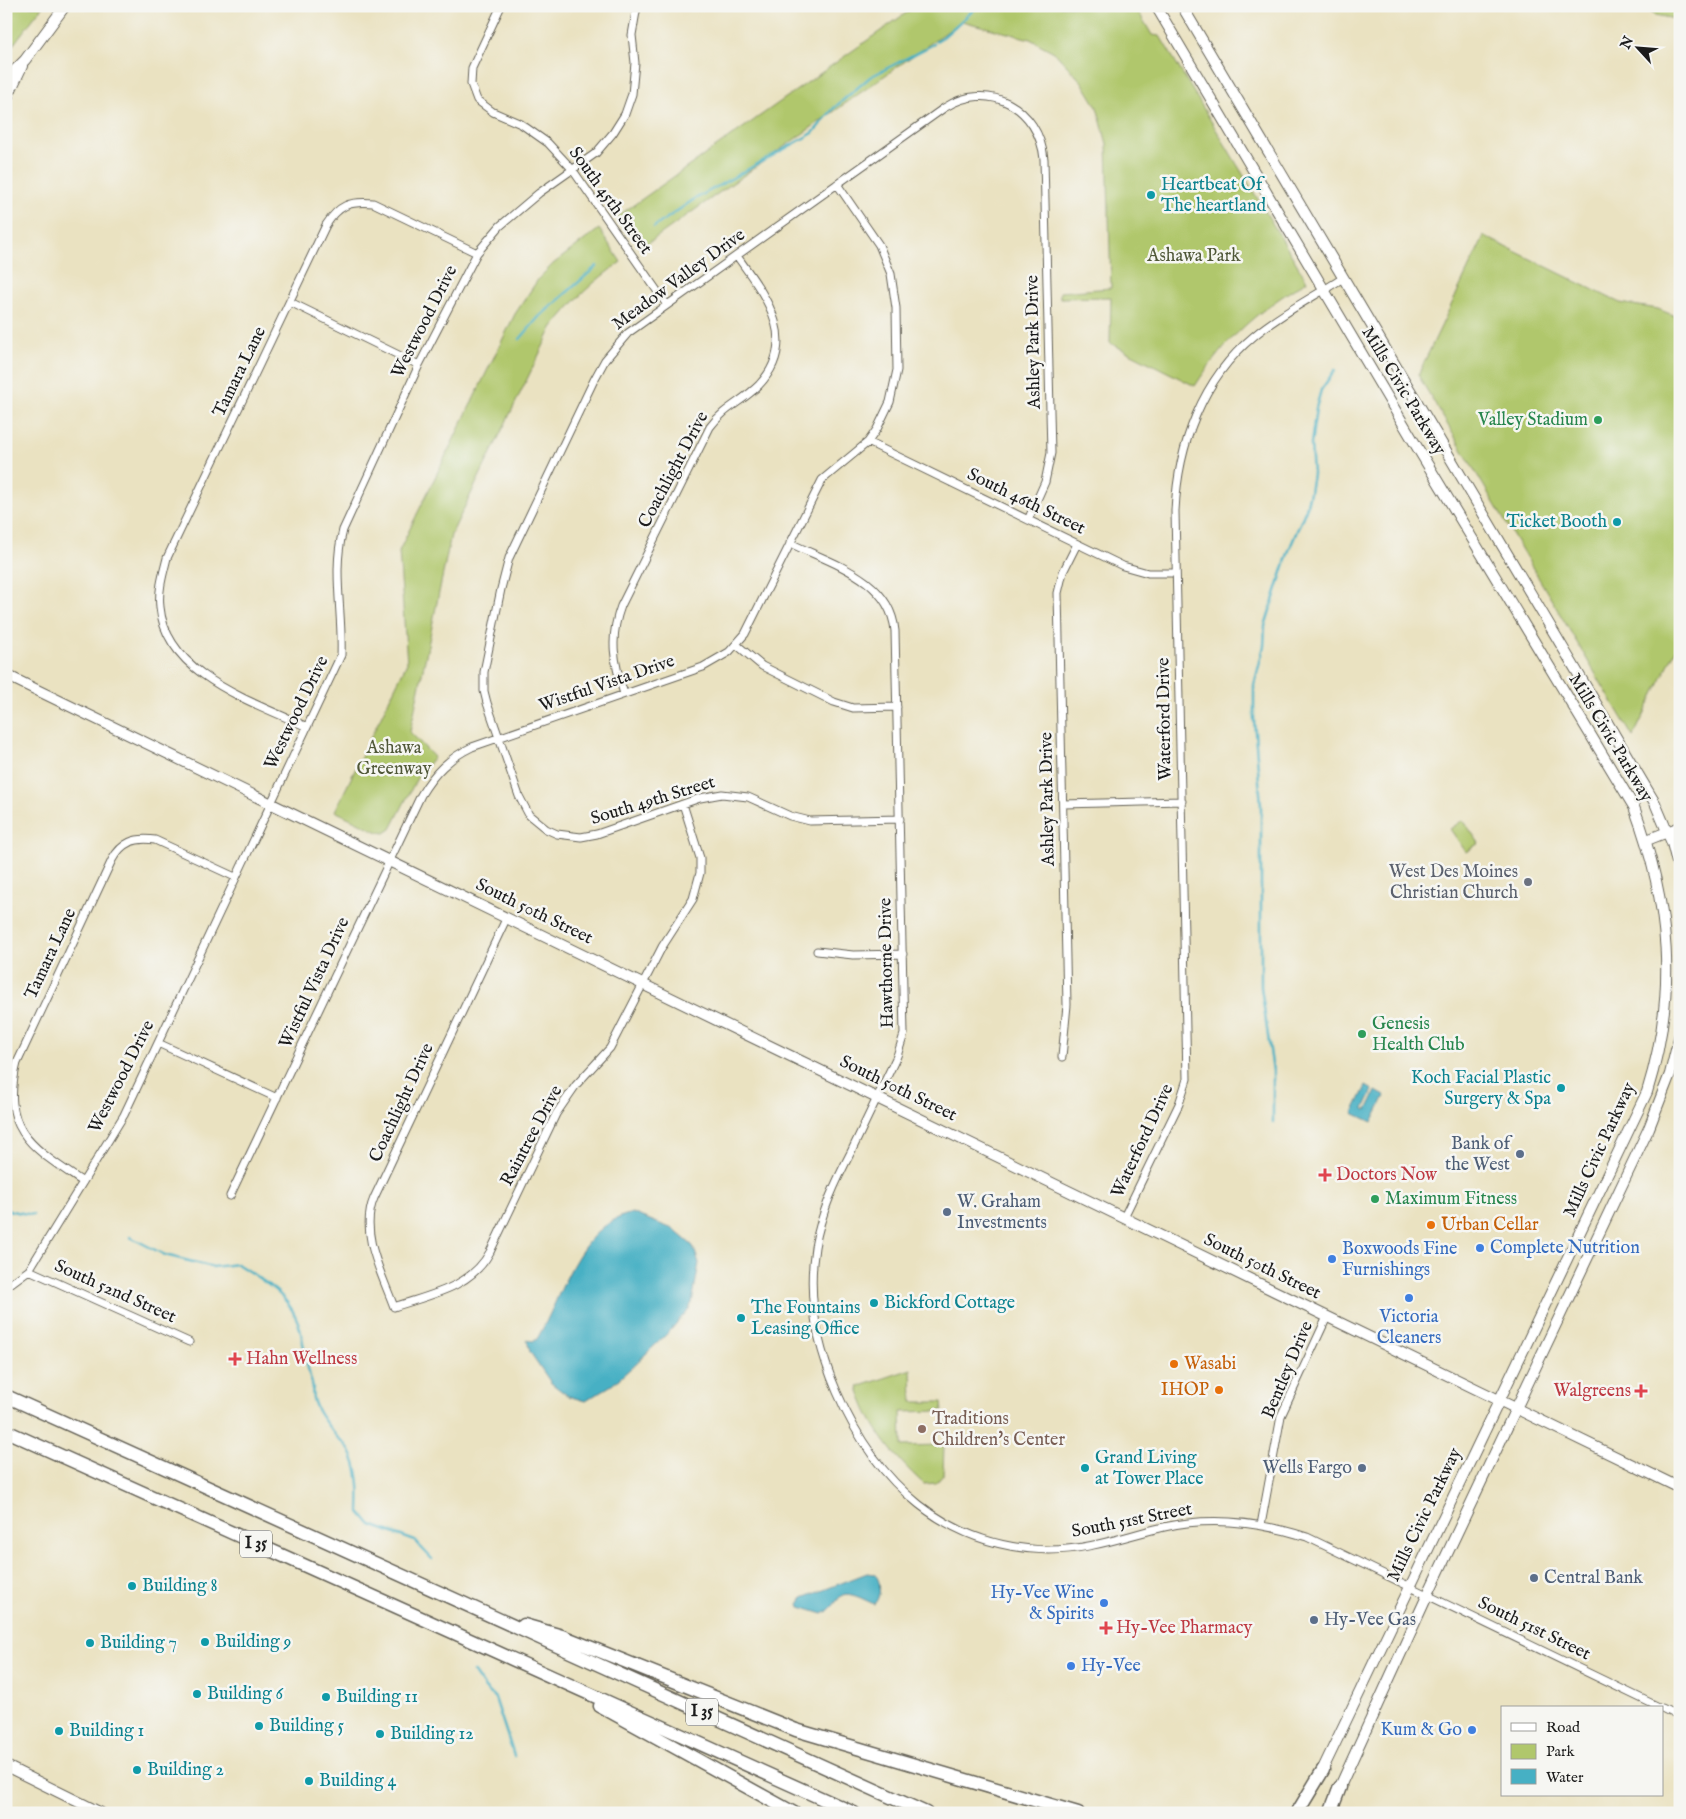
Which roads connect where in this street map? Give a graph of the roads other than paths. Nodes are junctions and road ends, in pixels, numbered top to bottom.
1 (66, 6) edge
2 (501, 6) edge
3 (636, 6) edge
4 (1156, 6) edge
5 (1182, 6) edge
6 (25, 60) junction
7 (6, 79) edge
8 (6, 100) edge
9 (1044, 159) joint
10 (572, 169) junction
11 (837, 184) junction
12 (477, 253) junction
13 (737, 256) junction
14 (1343, 278) junction
15 (1324, 290) junction
16 (290, 302) junction
17 (667, 305) junction
18 (419, 365) junction
19 (868, 442) junction
20 (1028, 520) junction
21 (790, 543) junction
22 (1077, 544) junction
23 (1176, 573) junction
24 (737, 645) junction
25 (6, 675) edge
26 (624, 694) junction
27 (897, 707) junction
28 (307, 727) junction
29 (499, 737) junction
30 (1182, 801) junction
31 (270, 803) junction
32 (683, 804) junction
33 (1062, 804) junction
34 (900, 819) junction
35 (1680, 827) edge
36 (1667, 831) junction
37 (1647, 840) junction
38 (390, 861) junction
39 (1680, 874) edge
40 (236, 877) junction
41 (507, 917) junction
42 (817, 951) dead end
43 (903, 954) junction
44 (643, 983) junction
45 (1680, 1034) edge
46 (158, 1043) junction
47 (1062, 1057) dead end
48 (877, 1097) junction
49 (277, 1098) junction
50 (83, 1182) junction
51 (230, 1196) dead end
52 (1124, 1218) junction
53 (29, 1270) junction
54 (6, 1287) edge
55 (394, 1307) joint
56 (1327, 1317) junction
57 (189, 1342) dead end
58 (828, 1373) joint
59 (6, 1396) edge
60 (1498, 1400) junction
61 (1517, 1410) junction
62 (6, 1431) edge
63 (1680, 1488) edge
64 (1261, 1525) junction
65 (1410, 1585) junction
66 (1428, 1594) junction
67 (479, 1612) junction
68 (576, 1688) junction
69 (1658, 1706) edge
70 (1664, 1709) edge
71 (1680, 1717) edge
72 (6, 1766) edge
73 (1323, 1770) junction
74 (1340, 1787) joint
75 (82, 1809) edge
76 (101, 1813) edge
77 (794, 1813) edge
78 (854, 1813) edge
79 (926, 1813) edge
80 (1078, 1813) edge
81 (1297, 1813) edge
82 (1302, 1813) edge
83 (1329, 1813) edge

1 - 6 main road
2 - 10 street, South 45th Street
3 - 10 street, Westwood Drive
4 - 15 main road, Mills Civic Parkway
5 - 14 main road, Mills Civic Parkway
6 - 7 main road
6 - 8 main road
9 - 11 street, Meadow Valley Drive
9 - 20 street, Ashley Park Drive
10 - 12 street, Westwood Drive
10 - 17 street, South 45th Street
11 - 13 street, Meadow Valley Drive
11 - 19 street, Wistful Vista Drive
12 - 16 street, Tamara Lane
12 - 18 street, Westwood Drive
13 - 17 street, Meadow Valley Drive
13 - 26 street, Coachlight Drive
14 - 15 street, Waterford Drive
14 - 36 main road, Mills Civic Parkway
15 - 23 street, Waterford Drive
15 - 37 main road, Mills Civic Parkway
16 - 18 street
16 - 28 street, Tamara Lane
17 - 29 street, Meadow Valley Drive
18 - 28 street, Westwood Drive
19 - 20 street, South 46th Street
19 - 21 street, Wistful Vista Drive
20 - 22 street, South 46th Street
21 - 24 street, Wistful Vista Drive
21 - 27 street, Hawthorne Drive
22 - 23 street, South 46th Street
22 - 33 street, Ashley Park Drive
23 - 30 street, Waterford Drive
24 - 26 street, Wistful Vista Drive
24 - 27 street
25 - 31 main road, South 50th Street
26 - 29 street, Wistful Vista Drive
27 - 34 street, Hawthorne Drive
28 - 31 street, Westwood Drive
29 - 32 street, South 49th Street
29 - 38 street, Wistful Vista Drive
30 - 33 street
30 - 52 street, Waterford Drive
31 - 38 main road, South 50th Street
31 - 40 street, Westwood Drive
32 - 34 street, South 49th Street
32 - 44 street, Raintree Drive
33 - 47 street, Ashley Park Drive
34 - 43 street, Hawthorne Drive
35 - 36 main road
36 - 37 main road
36 - 39 main road, Mills Civic Parkway
37 - 60 main road, Mills Civic Parkway
38 - 41 main road, South 50th Street
38 - 49 street, Wistful Vista Drive
40 - 46 street, Westwood Drive
40 - 50 street, Tamara Lane
41 - 44 main road, South 50th Street
41 - 55 street, Coachlight Drive
42 - 43 street
43 - 48 street, Hawthorne Drive
44 - 48 main road, South 50th Street
44 - 55 street, Raintree Drive
45 - 61 main road, Mills Civic Parkway
46 - 49 street
46 - 50 street, Westwood Drive
48 - 52 main road, South 50th Street
48 - 58 street, Hawthorne Drive
49 - 51 street, Wistful Vista Drive
50 - 53 street, Westwood Drive
52 - 56 main road, South 50th Street
53 - 54 street, Westwood Drive
53 - 57 street, South 52nd Street
56 - 60 main road, South 50th Street
56 - 64 street, Bentley Drive
58 - 64 street, South 51st Street
59 - 67 highway, I 35
60 - 61 main road, South 50th Street
60 - 65 main road, Mills Civic Parkway
61 - 63 main road, South 50th Street
61 - 66 main road, Mills Civic Parkway
62 - 68 highway, I 35
64 - 65 street, South 51st Street
65 - 66 street, South 51st Street
65 - 73 main road, Mills Civic Parkway
66 - 69 street, South 51st Street
66 - 74 main road, Mills Civic Parkway
67 - 79 highway, I 35
67 - 80 highway
68 - 77 highway
68 - 78 highway, I 35
70 - 71 street, South 51st Street
72 - 75 main road
73 - 81 highway
73 - 82 main road, Mills Civic Parkway
74 - 83 highway
75 - 76 main road

